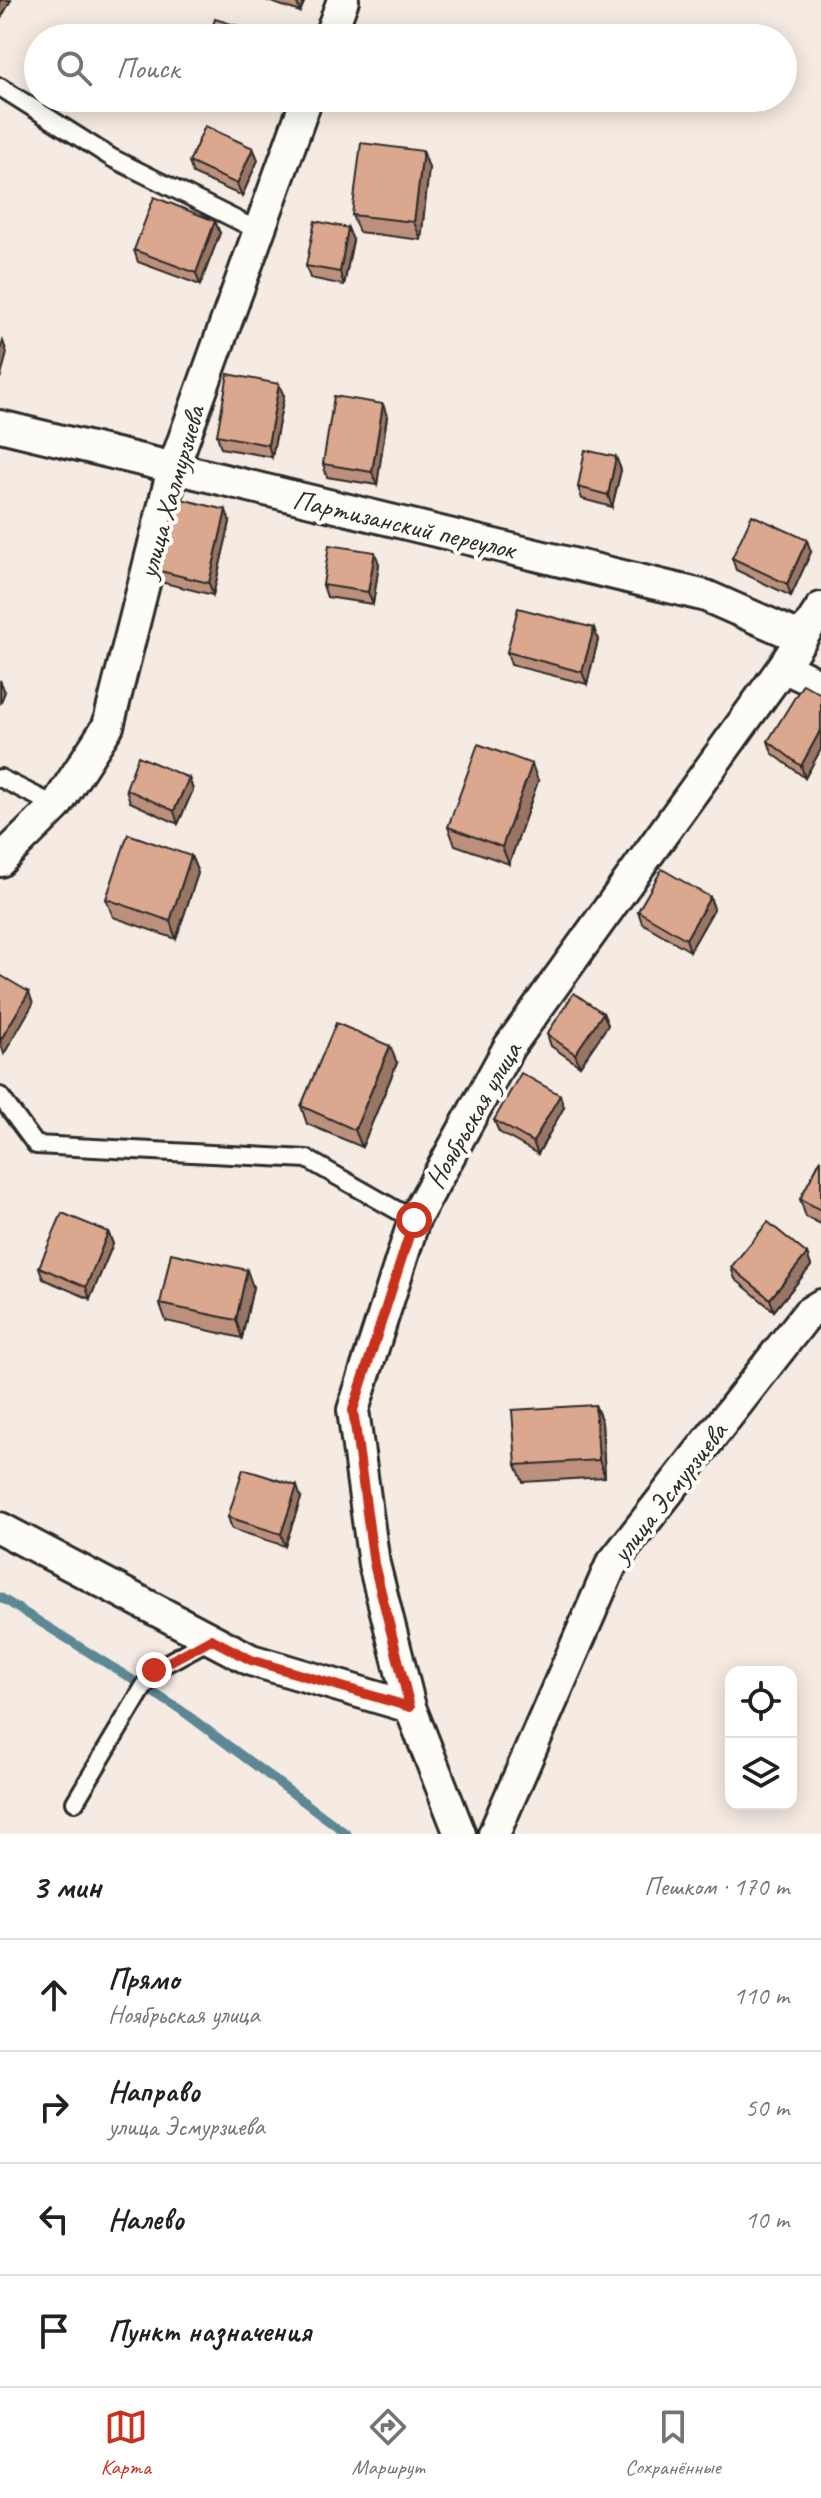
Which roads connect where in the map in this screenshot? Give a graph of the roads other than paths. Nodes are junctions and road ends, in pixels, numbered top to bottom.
1 (343, 0) edge
2 (334, 24) edge
3 (0, 87) edge
4 (24, 102) edge
5 (39, 112) edge
6 (302, 112) edge
7 (259, 231) junction
8 (0, 426) edge
9 (173, 469) junction
10 (821, 608) edge
11 (802, 638) junction
12 (783, 667) junction
13 (821, 685) edge
14 (0, 778) edge
15 (56, 806) junction
16 (0, 861) edge
17 (0, 1096) edge
18 (414, 1220) junction
19 (821, 1305) edge
20 (0, 1528) edge
21 (211, 1639) junction
22 (410, 1707) junction
23 (75, 1802) dead end
24 (460, 1834) edge
25 (494, 1834) edge

1 - 2 street
3 - 4 lane
5 - 7 lane
6 - 7 street, улица Халмурзиева
7 - 9 street, улица Халмурзиева
8 - 9 street, Партизанский переулок
9 - 11 street, Партизанский переулок
9 - 15 street, улица Халмурзиева
10 - 11 street, Ноябрьская улица
11 - 12 street, Ноябрьская улица
12 - 13 street
12 - 18 street, Ноябрьская улица
14 - 15 lane
15 - 16 street, улица Халмурзиева
17 - 18 lane
18 - 22 street, Ноябрьская улица
19 - 25 street, улица Эсмурзиева
20 - 21 street
21 - 22 street
21 - 23 lane
22 - 24 street, Ноябрьская улица

